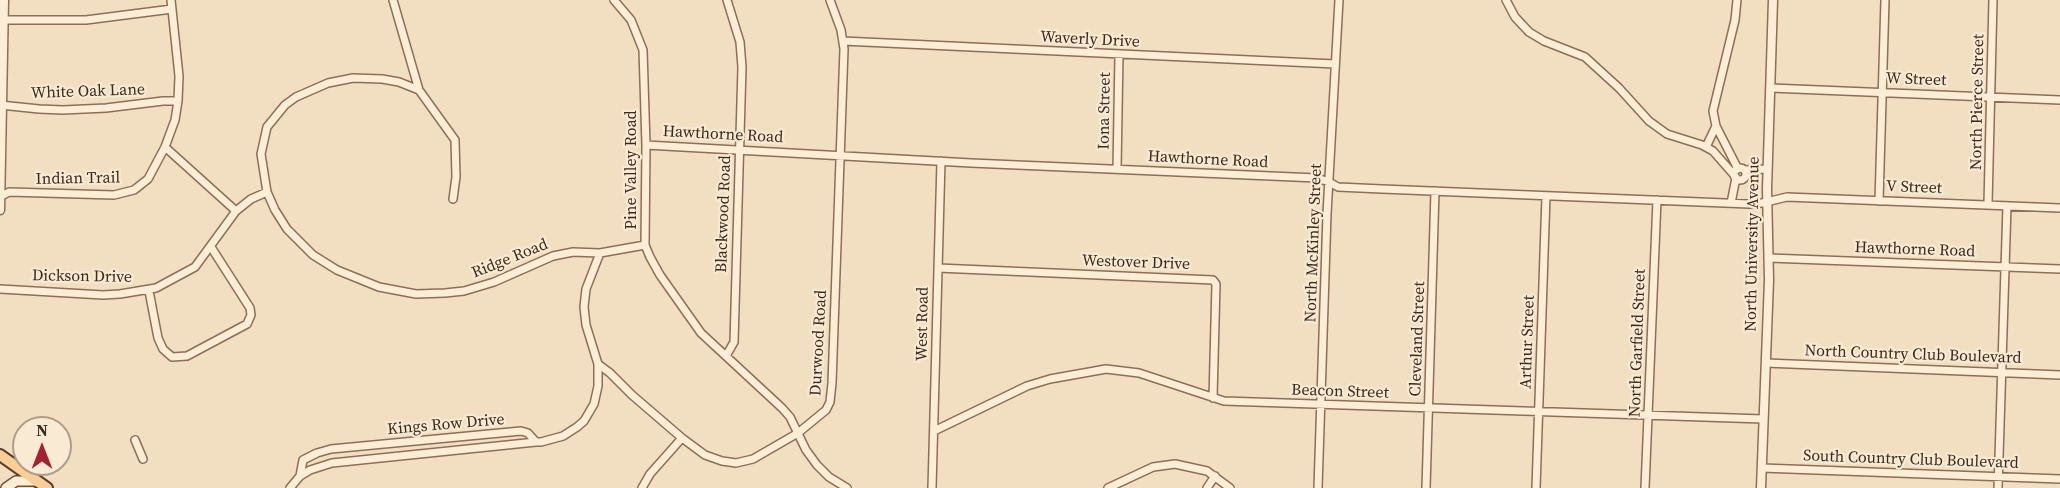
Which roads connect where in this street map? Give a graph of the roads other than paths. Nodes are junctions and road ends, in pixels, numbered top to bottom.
1 (4, 0) edge
2 (171, 0) edge
3 (393, 0) edge
4 (614, 0) edge
5 (727, 0) edge
6 (830, 0) edge
7 (1339, 0) edge
8 (1506, 0) edge
9 (1737, 0) edge
10 (1773, 0) edge
11 (1885, 0) edge
12 (1993, 0) edge
13 (172, 9) junction
14 (4, 20) junction
15 (843, 42) junction
16 (1119, 55) junction
17 (1335, 64) junction
18 (1771, 88) junction
19 (419, 90) junction
20 (1882, 92) junction
21 (1992, 96) junction
22 (2060, 100) edge
23 (178, 101) junction
24 (1, 105) edge
25 (1716, 126) junction
26 (646, 145) junction
27 (165, 147) junction
28 (1706, 147) junction
29 (740, 149) junction
30 (839, 154) junction
31 (941, 161) junction
32 (1117, 169) junction
33 (1767, 169) junction
34 (1738, 173) junction
35 (1329, 182) junction
36 (1436, 191) junction
37 (267, 192) junction
38 (1546, 196) junction
39 (0, 197) edge
40 (453, 199) dead end
41 (1657, 200) junction
42 (1767, 201) junction
43 (1879, 201) junction
44 (1731, 203) junction
45 (1989, 204) junction
46 (2007, 206) junction
47 (2060, 208) edge
48 (0, 210) edge
49 (236, 211) junction
50 (645, 245) junction
51 (211, 247) junction
52 (600, 253) junction
53 (1768, 258) junction
54 (2005, 267) junction
55 (938, 268) junction
56 (2060, 269) edge
57 (0, 289) edge
58 (149, 291) junction
59 (726, 357) junction
60 (1766, 363) junction
61 (598, 364) junction
62 (2002, 372) junction
63 (2060, 375) edge
64 (1213, 398) junction
65 (1322, 404) junction
66 (1429, 408) junction
67 (1539, 412) junction
68 (1648, 417) junction
69 (1763, 419) junction
70 (934, 431) junction
71 (798, 433) junction
72 (682, 438) junction
73 (135, 440) dead end
74 (536, 442) junction
75 (0, 455) edge
76 (143, 459) dead end
77 (1762, 468) junction
78 (300, 476) junction
79 (1215, 476) junction
80 (1999, 476) junction
81 (2060, 479) edge
82 (37, 481) junction
83 (6, 488) edge
84 (47, 488) edge
85 (290, 488) edge
86 (642, 488) edge
87 (847, 488) edge
88 (932, 488) edge
89 (1108, 488) edge
90 (1207, 488) edge
91 (1230, 488) edge
92 (1318, 488) edge
93 (1426, 488) edge
94 (1536, 488) edge
95 (1645, 488) edge
96 (1761, 488) edge
97 (1998, 488) edge

1 - 14 street
2 - 13 street, Indian Trail
3 - 19 street
4 - 26 street, Pine Valley Road
5 - 29 street, Blackwood Road
6 - 15 street, Durwood Road
7 - 17 street, North McKinley Street
8 - 28 street
9 - 25 street
10 - 18 street, North University Avenue
11 - 20 street
12 - 21 street, North Pierce Street
13 - 14 street
13 - 23 street, Indian Trail
14 - 24 street
15 - 16 street, Waverly Drive
15 - 30 street, Durwood Road
16 - 17 street, Waverly Drive
16 - 32 street, Iona Street
17 - 35 street, North McKinley Street
18 - 20 street, W Street
18 - 33 street, North University Avenue
19 - 37 street, Ridge Road
19 - 40 street
20 - 21 street, W Street
20 - 43 street
21 - 22 street, W Street
21 - 45 street, North Pierce Street
23 - 24 street, White Oak Lane
23 - 27 street, Indian Trail
24 - 39 street
25 - 28 street
25 - 34 street
26 - 29 street, Hawthorne Road
26 - 50 street, Pine Valley Road
27 - 39 street, Indian Trail
27 - 49 street
28 - 34 street
29 - 30 street, Hawthorne Road
29 - 59 street, Blackwood Road
30 - 31 street, Hawthorne Road
30 - 71 street, Durwood Road
31 - 32 street, Hawthorne Road
31 - 55 street, West Road
32 - 35 street, Hawthorne Road
33 - 34 street
33 - 42 street, North University Avenue
34 - 44 street
35 - 36 street, Hawthorne Road
35 - 65 street, North McKinley Street
36 - 38 street, Hawthorne Road
36 - 66 street, Cleveland Street
37 - 49 street, Dickson Drive
37 - 52 street, Ridge Road
38 - 41 street, Hawthorne Road
38 - 67 street, Arthur Street
39 - 48 street
41 - 44 street, Hawthorne Road
41 - 68 street, North Garfield Street
42 - 43 street, V Street
42 - 44 street, Hawthorne Road
42 - 53 street, North University Avenue
43 - 45 street, V Street
45 - 46 street, V Street
46 - 47 street, V Street
46 - 54 street
49 - 51 street, Dickson Drive
50 - 52 street, Ridge Road
50 - 59 street, Pine Valley Road
51 - 58 street, Dickson Drive
51 - 58 street
52 - 61 street
53 - 54 street, Hawthorne Road
53 - 60 street, North University Avenue
54 - 56 street, Hawthorne Road
54 - 62 street
55 - 64 street, Westover Drive
55 - 70 street, West Road
57 - 58 street, Dickson Drive
59 - 71 street, Pine Valley Road
60 - 62 street, North Country Club Boulevard
60 - 69 street, North University Avenue
61 - 72 street, Durwood Road
61 - 74 street
62 - 63 street, North Country Club Boulevard
62 - 80 street
64 - 65 street, Beacon Street
64 - 70 street, Beacon Street
65 - 66 street, Beacon Street
65 - 92 street, North McKinley Street
66 - 67 street, Beacon Street
66 - 93 street, Cleveland Street
67 - 68 street, Beacon Street
67 - 94 street, Arthur Street
68 - 69 street, Beacon Street
68 - 95 street, North Garfield Street
69 - 77 street, North University Avenue
70 - 88 street, West Road
71 - 72 street, Durwood Road
71 - 87 street, Pine Valley Road
72 - 86 street
73 - 76 street
74 - 78 street
74 - 78 street, Kings Row Drive
75 - 82 main road
77 - 80 street, South Country Club Boulevard
77 - 96 street, North University Avenue
78 - 85 street, Kings Row Drive
79 - 89 street
79 - 90 street
79 - 91 street
80 - 81 street, South Country Club Boulevard
80 - 97 street
82 - 83 main road
82 - 84 main road

